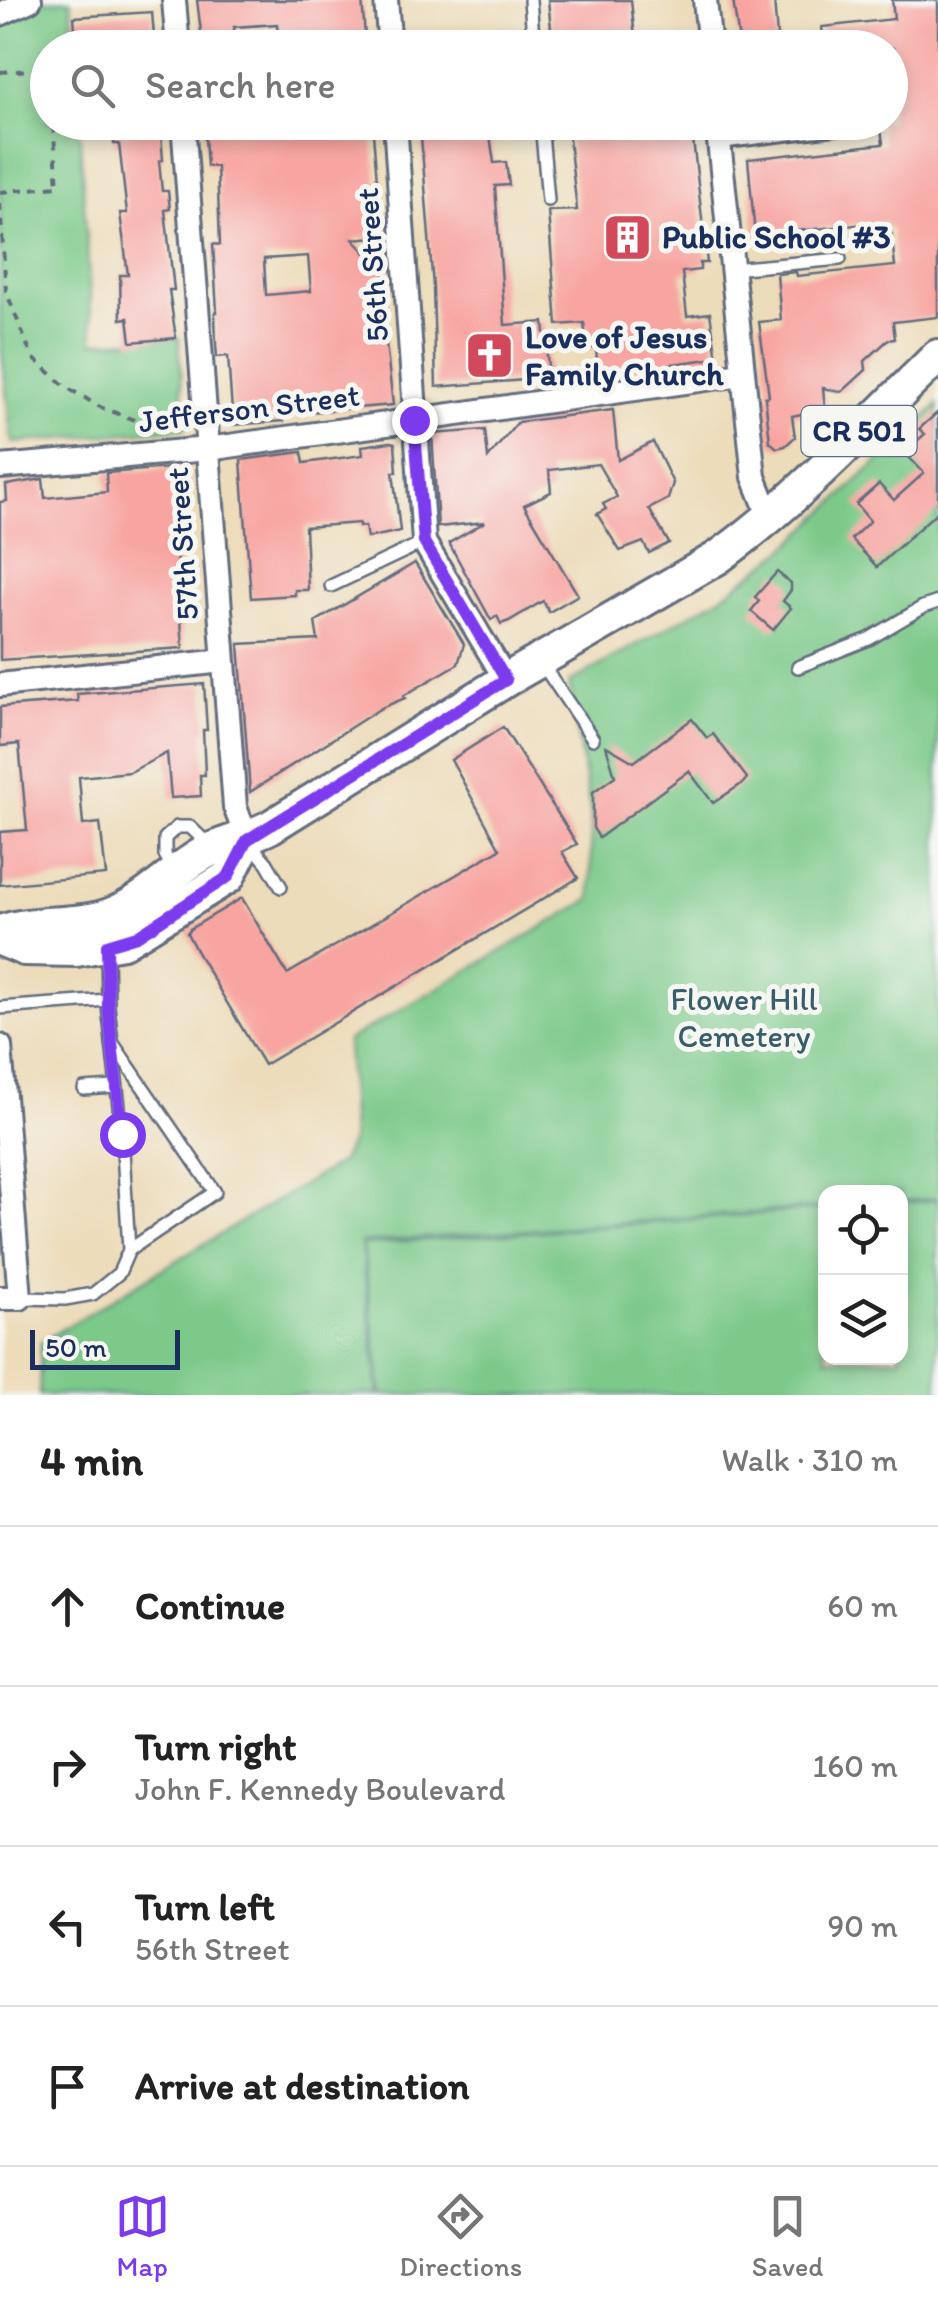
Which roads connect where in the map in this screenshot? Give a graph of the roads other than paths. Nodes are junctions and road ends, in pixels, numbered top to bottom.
1 (30, 0) edge
2 (174, 0) edge
3 (386, 0) edge
4 (530, 0) edge
5 (705, 0) edge
6 (0, 14) edge
7 (176, 30) edge
8 (389, 30) edge
9 (532, 30) edge
10 (708, 30) edge
11 (184, 140) edge
12 (396, 140) edge
13 (543, 140) edge
14 (719, 140) edge
15 (548, 200) dead end
16 (840, 259) dead end
17 (732, 269) junction
18 (938, 356) edge
19 (742, 374) junction
20 (414, 420) junction
21 (208, 449) junction
22 (0, 467) edge
23 (769, 514) junction
24 (424, 542) junction
25 (331, 586) dead end
26 (938, 602) edge
27 (540, 660) junction
28 (223, 661) junction
29 (798, 668) dead end
30 (506, 680) junction
31 (0, 685) edge
32 (593, 739) dead end
33 (247, 840) junction
34 (281, 887) dead end
35 (0, 935) edge
36 (107, 945) junction
37 (108, 1000) junction
38 (0, 1008) edge
39 (111, 1040) junction
40 (0, 1046) edge
41 (115, 1086) junction
42 (84, 1089) dead end
43 (4, 1166) edge
44 (129, 1250) junction
45 (10, 1298) edge

1 - 6 street
2 - 7 street
3 - 8 street
4 - 9 lane
5 - 10 street
11 - 21 street, 57th Street
12 - 20 street, 56th Street
13 - 15 lane
14 - 17 street
16 - 17 lane
17 - 19 street
18 - 23 main road, CR 501
19 - 20 street, Jefferson Street
19 - 23 street
20 - 21 street, Jefferson Street
20 - 24 street, 56th Street
21 - 22 street, Jefferson Street
21 - 28 street, 57th Street
23 - 27 main road, CR 501
24 - 25 lane
24 - 30 street, 56th Street
26 - 29 lane
27 - 30 main road, CR 501
27 - 32 lane
28 - 31 street
28 - 33 street, 57th Street
30 - 33 main road, CR 501
33 - 34 lane
33 - 35 main road, CR 501
33 - 36 main road, CR 501
35 - 36 main road, CR 501
36 - 37 lane
37 - 38 lane
37 - 39 lane
39 - 41 lane
39 - 44 lane
40 - 43 street
41 - 42 lane
41 - 44 lane
43 - 45 street
44 - 45 lane

